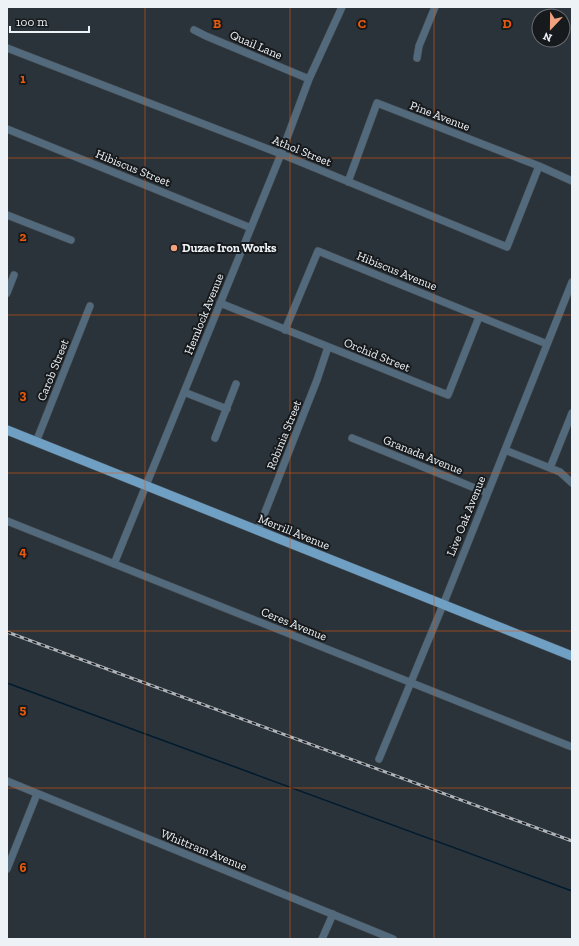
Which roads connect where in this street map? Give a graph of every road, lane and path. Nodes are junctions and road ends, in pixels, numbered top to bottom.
1 (435, 7) edge
2 (340, 8) edge
3 (194, 30) dead end
4 (7, 48) edge
5 (417, 58) dead end
6 (309, 79) junction
7 (7, 129) edge
8 (281, 154) junction
9 (539, 166) junction
10 (572, 181) edge
11 (348, 182) junction
12 (7, 215) edge
13 (251, 228) junction
14 (71, 240) dead end
15 (14, 275) dead end
16 (572, 282) edge
17 (7, 293) edge
18 (220, 303) junction
19 (90, 306) dead end
20 (479, 317) junction
21 (285, 330) junction
22 (547, 344) junction
23 (328, 347) junction
24 (236, 384) dead end
25 (184, 392) junction
26 (227, 409) junction
27 (572, 413) edge
28 (7, 430) edge
29 (215, 438) dead end
30 (352, 438) dead end
31 (36, 442) junction
32 (505, 450) junction
33 (550, 468) junction
34 (572, 483) edge
35 (146, 486) junction
36 (487, 493) junction
37 (7, 521) edge
38 (258, 530) junction
39 (114, 564) junction
40 (442, 605) junction
41 (572, 656) edge
42 (410, 682) junction
43 (572, 747) edge
44 (379, 759) dead end
45 (7, 781) edge
46 (37, 794) junction
47 (7, 869) edge
48 (333, 914) junction
49 (322, 939) edge
50 (393, 939) edge

1 - 5 street
2 - 6 street, Hemlock Avenue
3 - 6 street, Quail Lane
4 - 8 street, Athol Street
6 - 8 street, Hemlock Avenue
7 - 13 street, Hibiscus Street
8 - 11 street, Athol Street
8 - 13 street, Hemlock Avenue
9 - 10 street, Pine Avenue
9 - 11 street, Athol Street
9 - 11 street, Pine Avenue
12 - 14 street
13 - 18 street, Hemlock Avenue
15 - 17 street
16 - 22 street, Live Oak Avenue
18 - 21 street, Orchid Street
18 - 25 street, Hemlock Avenue
19 - 31 street, Carob Street
20 - 21 street, Hibiscus Avenue
20 - 22 street, Hibiscus Avenue
20 - 23 street, Orchid Street
21 - 23 street, Orchid Street
22 - 32 street, Live Oak Avenue
23 - 38 street, Robinia Street
24 - 26 street
25 - 26 street
25 - 35 street, Hemlock Avenue
26 - 29 street
27 - 33 street
28 - 31 main road, Merrill Avenue
30 - 36 street, Granada Avenue
31 - 35 main road, Merrill Avenue
32 - 33 street
32 - 36 street, Live Oak Avenue
33 - 34 street
35 - 38 main road, Merrill Avenue
35 - 39 street, Hemlock Avenue
36 - 40 street, Live Oak Avenue
37 - 39 street, Ceres Avenue
38 - 40 main road, Merrill Avenue
39 - 42 street, Ceres Avenue
40 - 41 main road, Merrill Avenue
40 - 42 street, Live Oak Avenue
42 - 43 street, Ceres Avenue
42 - 44 street, Live Oak Avenue
45 - 46 street, Whittram Avenue
46 - 47 street
46 - 48 street, Whittram Avenue
48 - 49 street
48 - 50 street, Whittram Avenue

